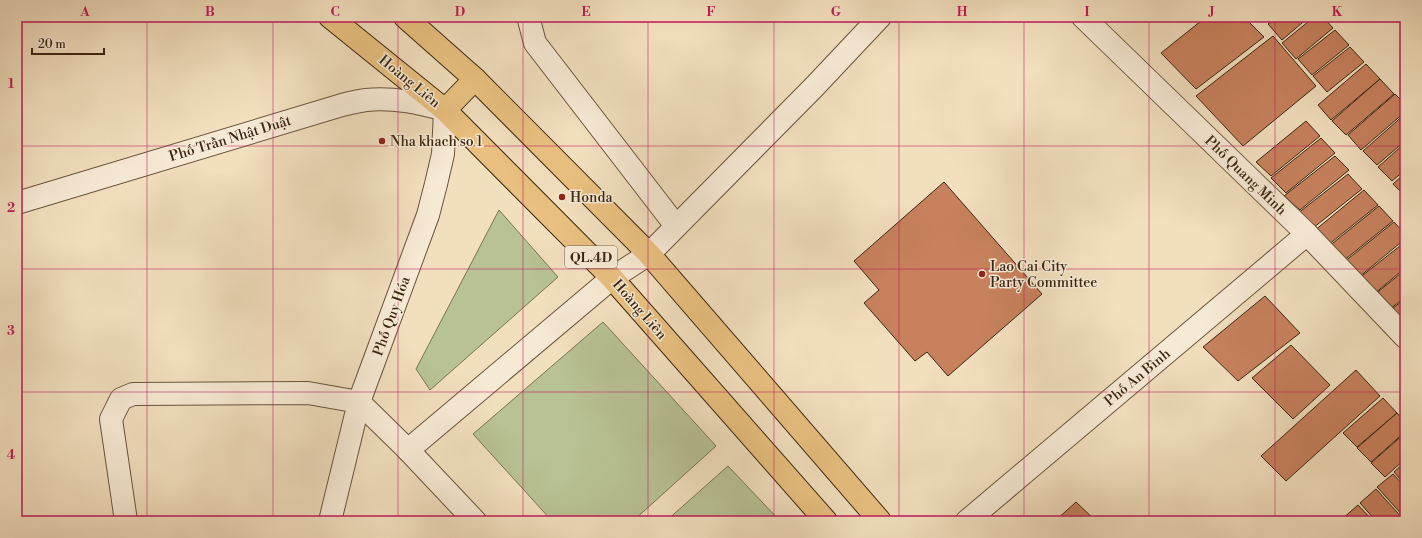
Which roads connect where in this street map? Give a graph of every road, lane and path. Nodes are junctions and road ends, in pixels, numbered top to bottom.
1 (330, 17) edge
2 (405, 17) edge
3 (530, 17) edge
4 (880, 17) edge
5 (1083, 17) edge
6 (475, 79) junction
7 (445, 110) junction
8 (17, 203) edge
9 (676, 226) junction
10 (1307, 234) junction
11 (649, 254) junction
12 (612, 278) junction
13 (1405, 338) edge
14 (359, 402) junction
15 (408, 450) junction
16 (126, 521) edge
17 (330, 521) edge
18 (475, 521) edge
19 (826, 521) edge
20 (880, 521) edge
21 (967, 521) edge

1 - 7 main road, Hoàng Liên / QL.4D
2 - 6 main road, QL.4D
3 - 9 street
4 - 9 street
5 - 10 street, Phố Quang Minh
6 - 7 main road
6 - 11 main road, QL.4D
7 - 8 street, Phố Trần Nhật Duật
7 - 12 main road, Hoàng Liên / QL.4D
7 - 14 street, Phố Quy Hóa
9 - 11 street
10 - 13 street, Phố Quang Minh
10 - 21 street, Phố An Bình
11 - 12 street
11 - 20 main road, QL.4D
12 - 15 street
12 - 19 main road, Hoàng Liên / QL.4D
14 - 15 street
14 - 16 street
14 - 17 street, Phố Quy Hóa
15 - 18 street

